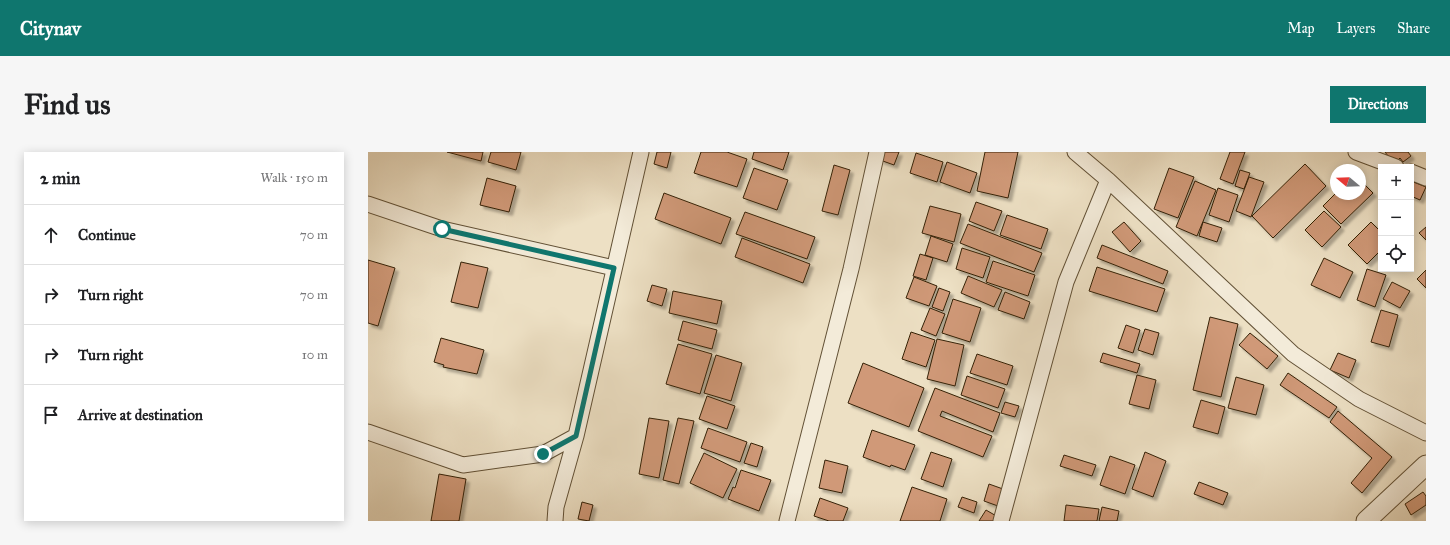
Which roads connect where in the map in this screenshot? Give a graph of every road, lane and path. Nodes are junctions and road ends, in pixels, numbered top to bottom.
1 (641, 152) edge
2 (877, 152) edge
3 (1075, 152) edge
4 (1356, 152) edge
5 (1388, 164) edge
6 (1414, 173) edge
7 (1426, 178) edge
8 (1108, 180) junction
9 (368, 204) edge
10 (614, 268) junction
11 (368, 432) edge
12 (1426, 432) edge
13 (576, 436) junction
14 (1426, 465) edge
15 (555, 521) edge
16 (787, 521) edge
17 (1001, 521) edge
18 (1366, 521) edge

1 - 10 street
2 - 16 street
3 - 8 street
4 - 5 street
6 - 7 street
8 - 12 street
8 - 17 street
9 - 10 street
10 - 13 street
11 - 13 street
13 - 15 street
14 - 18 street

